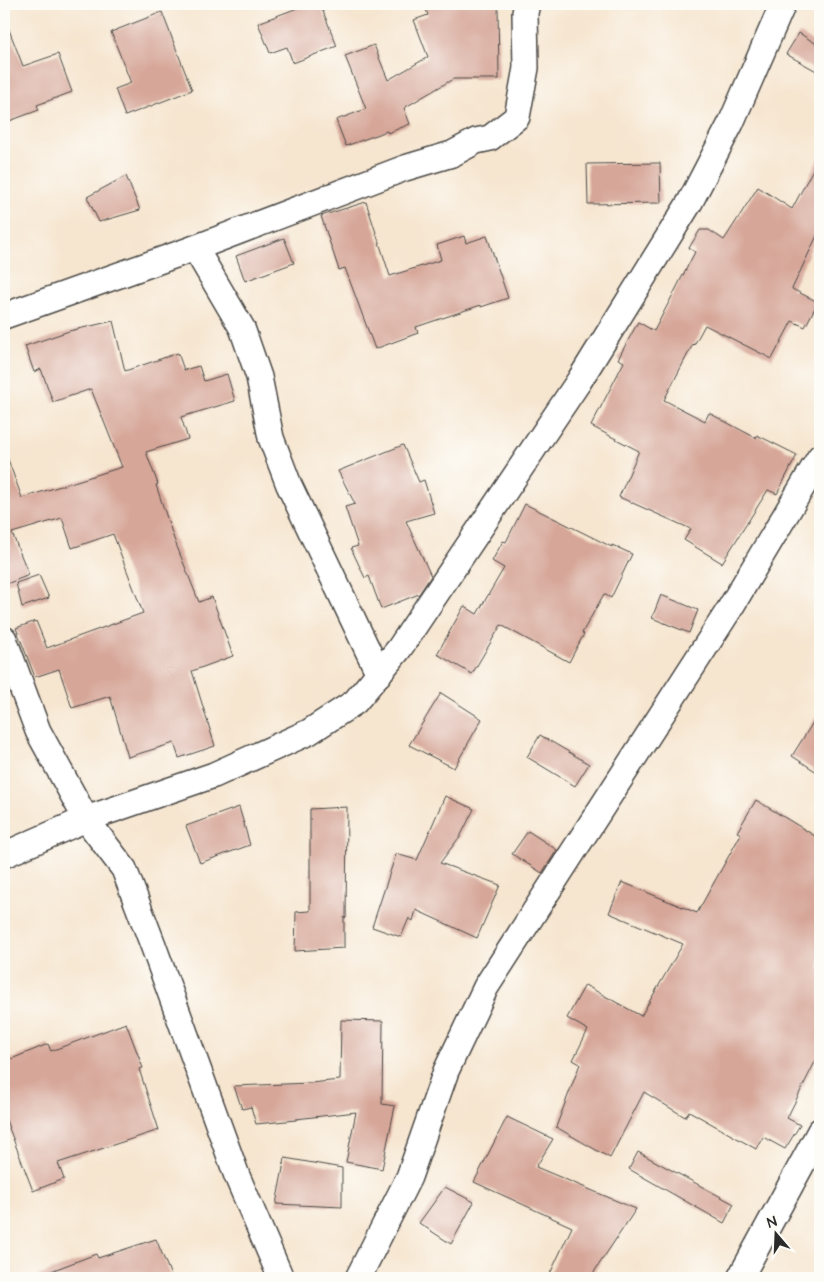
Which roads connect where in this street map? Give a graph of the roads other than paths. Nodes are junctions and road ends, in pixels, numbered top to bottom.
1 (526, 4) edge
2 (783, 4) edge
3 (195, 248) junction
4 (4, 316) edge
5 (820, 457) edge
6 (4, 639) edge
7 (379, 674) junction
8 (86, 819) junction
9 (4, 855) edge
10 (820, 1131) edge
11 (281, 1278) edge
12 (358, 1278) edge
13 (740, 1278) edge

1 - 3 street
2 - 7 street
3 - 4 street
3 - 7 street
5 - 12 street
6 - 8 street
7 - 8 street
8 - 9 street
8 - 11 street
10 - 13 street

